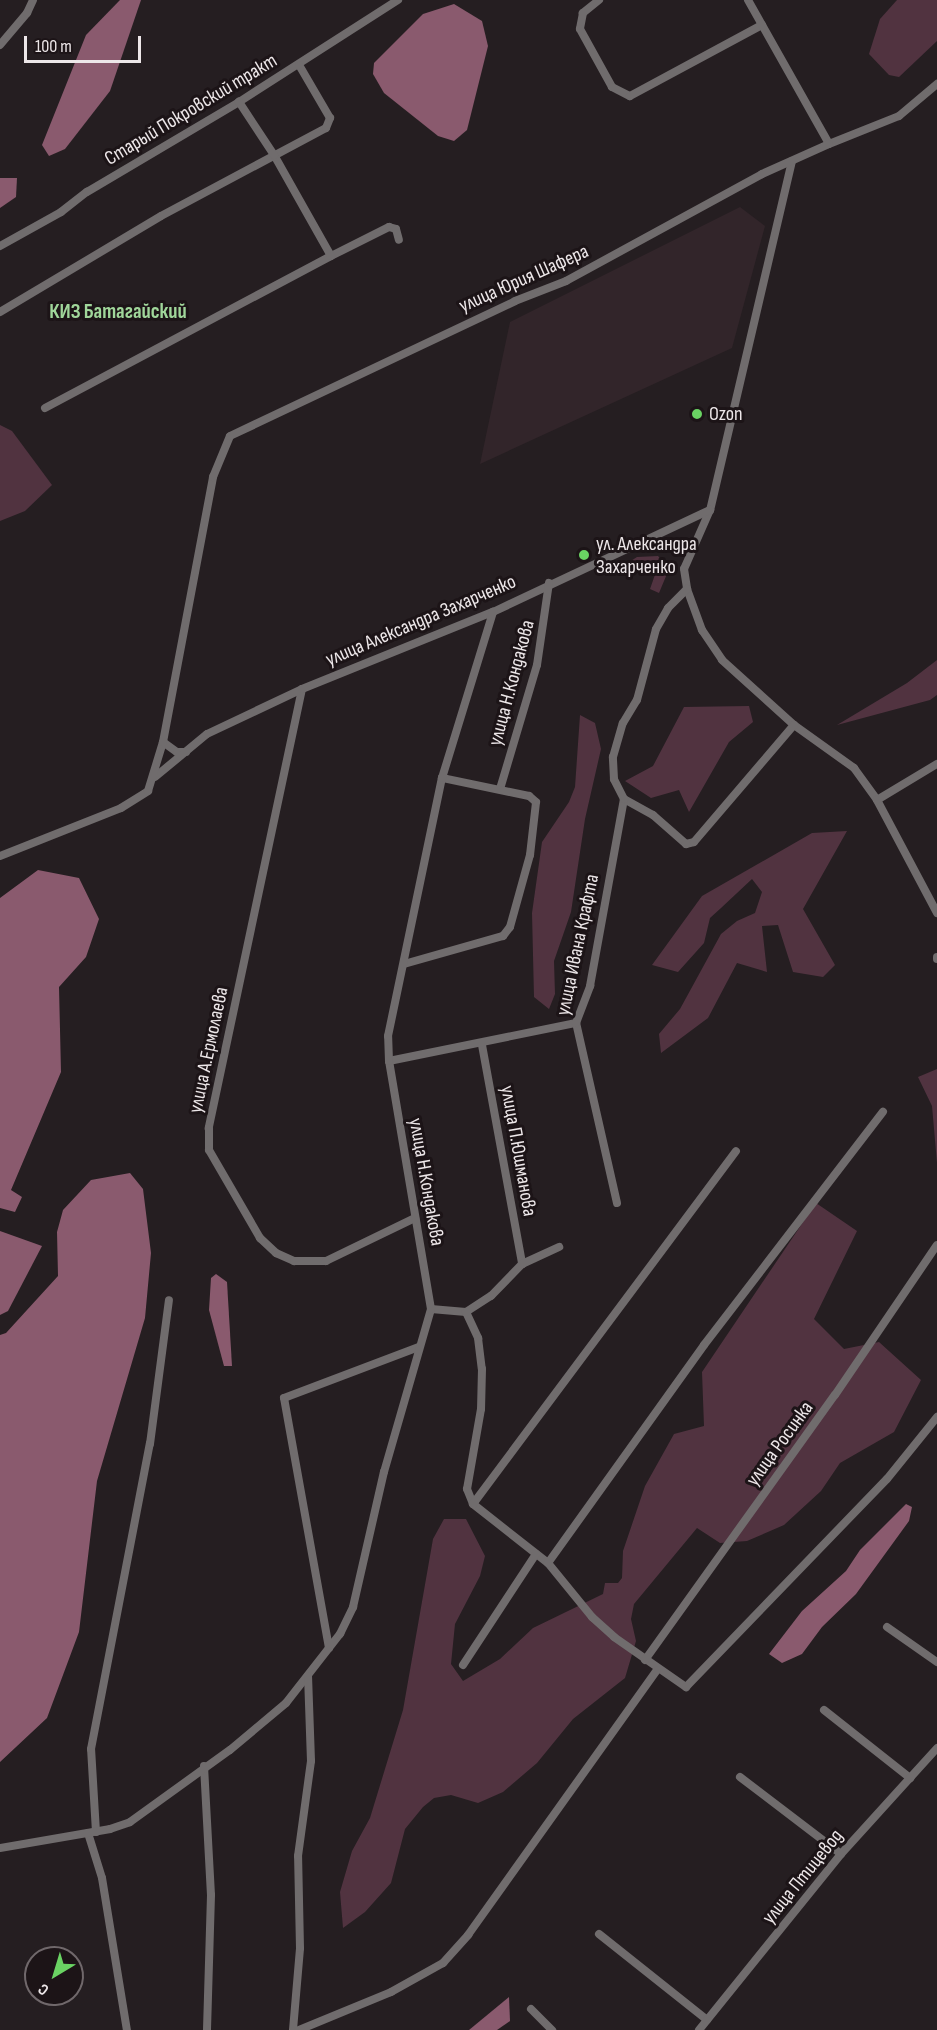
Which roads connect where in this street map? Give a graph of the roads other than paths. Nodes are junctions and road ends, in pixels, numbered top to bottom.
1 (33, 0) edge
2 (398, 0) edge
3 (599, 0) edge
4 (748, 0) edge
5 (762, 26) junction
6 (0, 45) edge
7 (299, 64) junction
8 (937, 84) edge
9 (239, 102) junction
10 (829, 144) junction
11 (274, 155) junction
12 (792, 161) junction
13 (399, 240) dead end
14 (0, 246) edge
15 (331, 256) junction
16 (0, 312) edge
17 (45, 408) dead end
18 (710, 510) junction
19 (549, 584) junction
20 (687, 589) junction
21 (493, 612) junction
22 (302, 689) junction
23 (794, 725) junction
24 (163, 742) junction
25 (186, 752) junction
26 (937, 764) edge
27 (155, 777) junction
28 (442, 778) junction
29 (500, 789) junction
30 (624, 799) junction
31 (877, 801) junction
32 (0, 856) edge
33 (937, 913) edge
34 (404, 964) junction
35 (576, 1023) junction
36 (482, 1045) junction
37 (389, 1061) junction
38 (882, 1112) dead end
39 (736, 1151) dead end
40 (617, 1203) dead end
41 (415, 1218) junction
42 (937, 1245) edge
43 (559, 1247) dead end
44 (522, 1264) junction
45 (170, 1300) dead end
46 (431, 1310) junction
47 (466, 1311) junction
48 (419, 1347) junction
49 (937, 1417) edge
50 (473, 1504) junction
51 (536, 1554) junction
52 (548, 1563) junction
53 (887, 1627) dead end
54 (329, 1648) junction
55 (645, 1660) junction
56 (937, 1662) edge
57 (463, 1665) dead end
58 (657, 1670) junction
59 (308, 1676) junction
60 (824, 1710) dead end
61 (937, 1748) edge
62 (204, 1766) junction
63 (740, 1777) dead end
64 (910, 1778) junction
65 (92, 1832) junction
66 (0, 1848) edge
67 (841, 1854) junction
68 (599, 1934) dead end
69 (531, 2009) dead end
70 (707, 2019) junction
71 (127, 2030) edge
72 (207, 2030) edge
73 (294, 2030) edge
74 (299, 2030) edge
75 (552, 2030) edge
76 (699, 2030) edge

1 - 6 street
2 - 7 street, Старый Покровский тракт
3 - 5 street
4 - 5 street
5 - 10 street
7 - 9 street, Старый Покровский тракт
7 - 11 street
8 - 10 street, улица Юрия Шафера
9 - 11 street
9 - 14 street, Старый Покровский тракт
10 - 12 street, улица Юрия Шафера
11 - 15 street
11 - 16 street
12 - 18 street
12 - 24 street, улица Юрия Шафера
13 - 15 street
15 - 17 street
18 - 19 street, улица Александра Захарченко
18 - 20 street
19 - 21 street, улица Александра Захарченко
19 - 29 street, улица Н.Кондакова
20 - 23 street
20 - 30 street
21 - 22 street, улица Александра Захарченко
21 - 28 street, улица Н.Кондакова
22 - 25 street, улица Александра Захарченко
22 - 41 street, улица А.Ермолаева
23 - 30 street
23 - 31 street
24 - 25 street
24 - 27 street
25 - 27 street, улица Александра Захарченко
26 - 31 street
27 - 32 street, улица Александра Захарченко
28 - 29 street
28 - 34 street, улица Н.Кондакова
29 - 34 street
30 - 35 street, улица Ивана Крафта
31 - 33 street
34 - 37 street, улица Н.Кондакова
35 - 36 street
35 - 40 street, улица Ивана Крафта
36 - 37 street
36 - 44 street, улица П.Юшманова
37 - 41 street, улица Н.Кондакова
38 - 52 street
39 - 50 street
41 - 46 street, улица Н.Кондакова
42 - 55 street, улица Росинка
43 - 44 street
44 - 47 street
45 - 65 street
46 - 47 street
46 - 48 street
47 - 50 street
48 - 54 street
48 - 54 street
49 - 58 street
50 - 51 street
51 - 52 street
51 - 57 street
52 - 55 street
53 - 56 street
54 - 59 street
55 - 58 street
58 - 74 street
59 - 62 street
59 - 73 street
60 - 64 street
61 - 64 street, улица Птицевод
62 - 65 street
62 - 72 street
63 - 67 street
64 - 67 street, улица Птицевод
65 - 66 street
65 - 71 street
67 - 70 street, улица Птицевод
68 - 70 street
69 - 75 street
70 - 76 street, улица Птицевод

